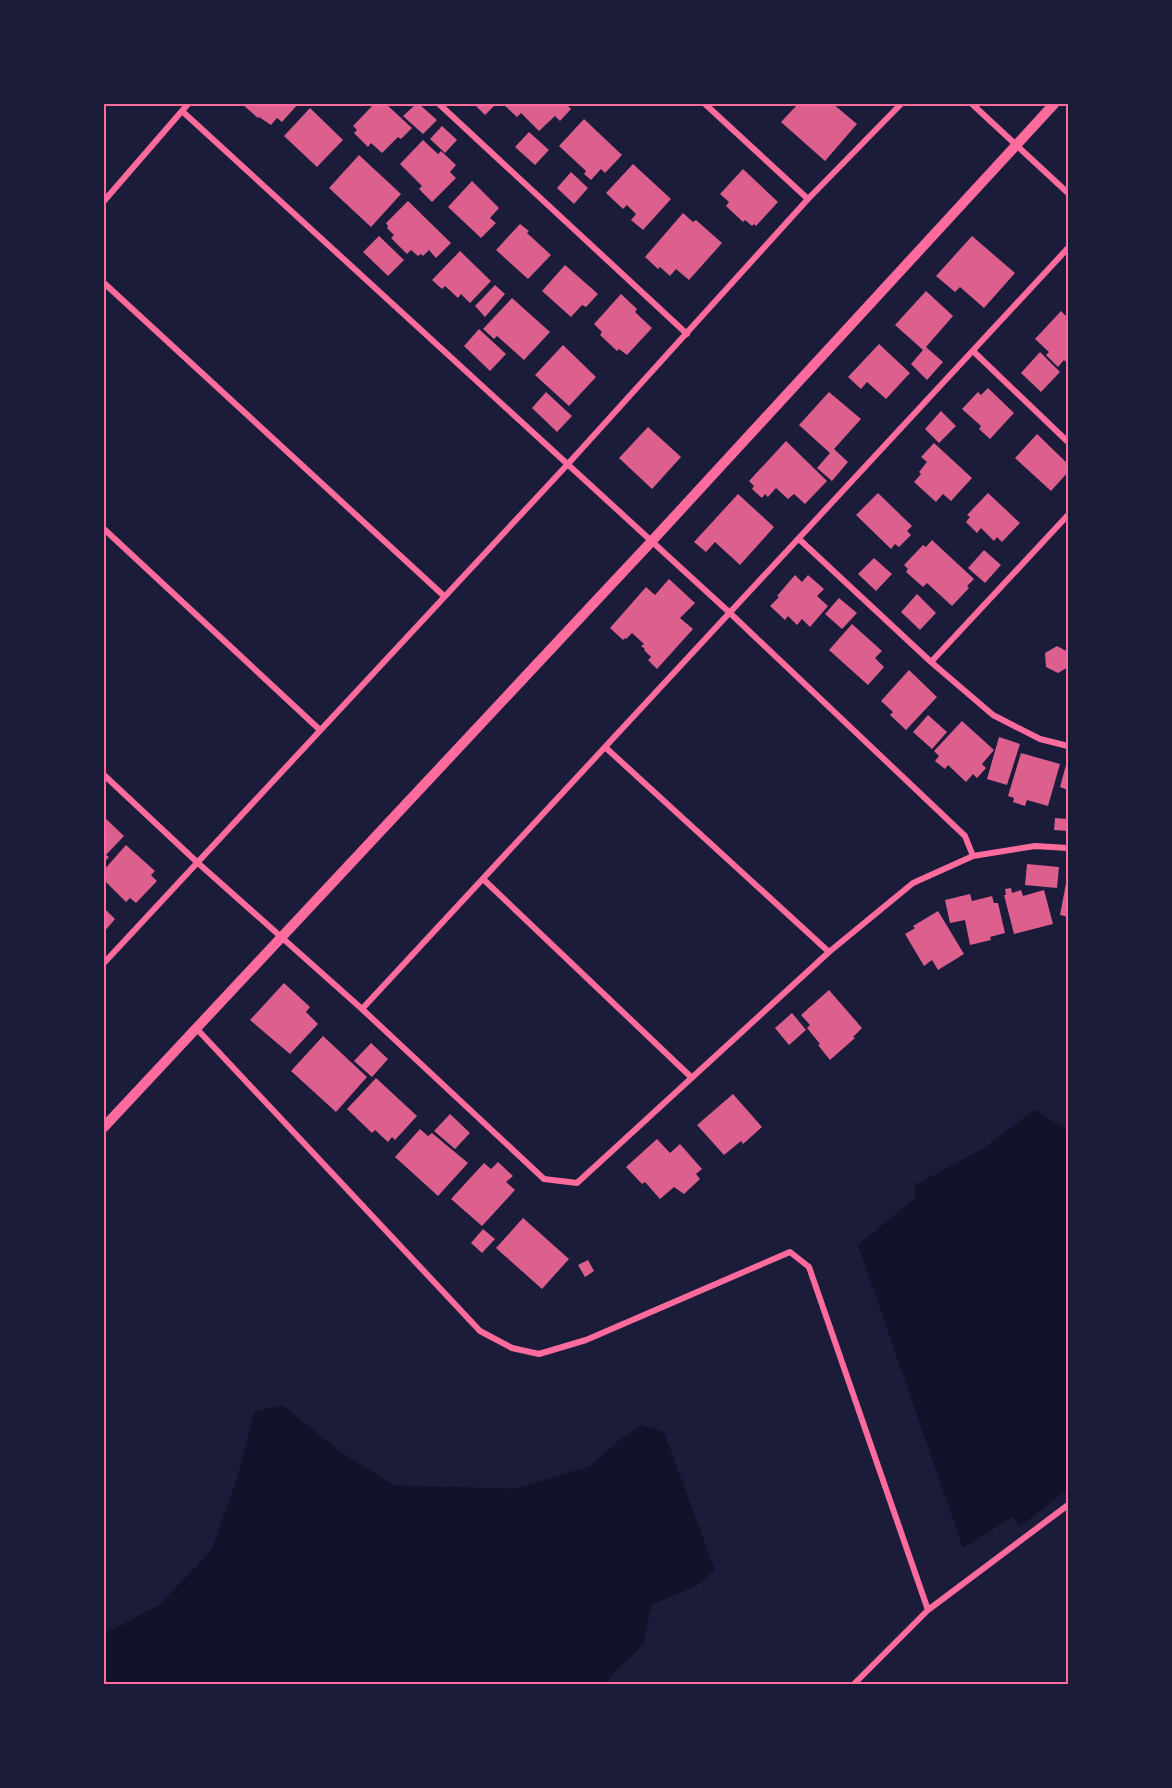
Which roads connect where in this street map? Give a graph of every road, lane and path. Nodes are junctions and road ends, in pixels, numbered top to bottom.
1 (188, 104) edge
2 (439, 104) edge
3 (705, 104) edge
4 (901, 104) edge
5 (972, 104) edge
6 (1054, 104) edge
7 (182, 111) junction
8 (1017, 144) junction
9 (1068, 193) edge
10 (808, 199) junction
11 (104, 201) edge
12 (1068, 248) edge
13 (104, 284) edge
14 (687, 334) junction
15 (973, 351) junction
16 (1068, 442) edge
17 (567, 465) junction
18 (1068, 514) edge
19 (104, 529) edge
20 (799, 539) junction
21 (651, 542) junction
22 (444, 596) junction
23 (730, 613) junction
24 (931, 662) junction
25 (320, 730) junction
26 (1068, 746) edge
27 (605, 747) junction
28 (104, 775) edge
29 (1068, 848) edge
30 (973, 856) junction
31 (198, 863) junction
32 (483, 879) junction
33 (281, 936) junction
34 (829, 952) junction
35 (104, 963) edge
36 (362, 1009) junction
37 (196, 1028) junction
38 (692, 1078) junction
39 (104, 1127) edge
40 (1068, 1505) edge
41 (928, 1610) junction
42 (854, 1684) edge

1 - 7 street
2 - 14 street
3 - 10 street
4 - 10 street
5 - 8 street
6 - 8 street
7 - 11 street
7 - 17 street
8 - 9 street
8 - 21 street
10 - 14 street
12 - 15 street
13 - 22 street
14 - 17 street
15 - 16 street
15 - 20 street
17 - 21 street
17 - 22 street
18 - 24 street
19 - 25 street
20 - 23 street
20 - 24 street
21 - 23 street
21 - 33 street
22 - 25 street
23 - 27 street
23 - 30 street
24 - 26 street
25 - 31 street
27 - 32 street
27 - 34 street
28 - 31 street
29 - 30 street
30 - 34 street
31 - 33 street
31 - 35 street
32 - 36 street
32 - 38 street
33 - 36 street
33 - 37 street
34 - 38 street
36 - 38 street
37 - 39 street
37 - 41 street
40 - 41 street
41 - 42 street

